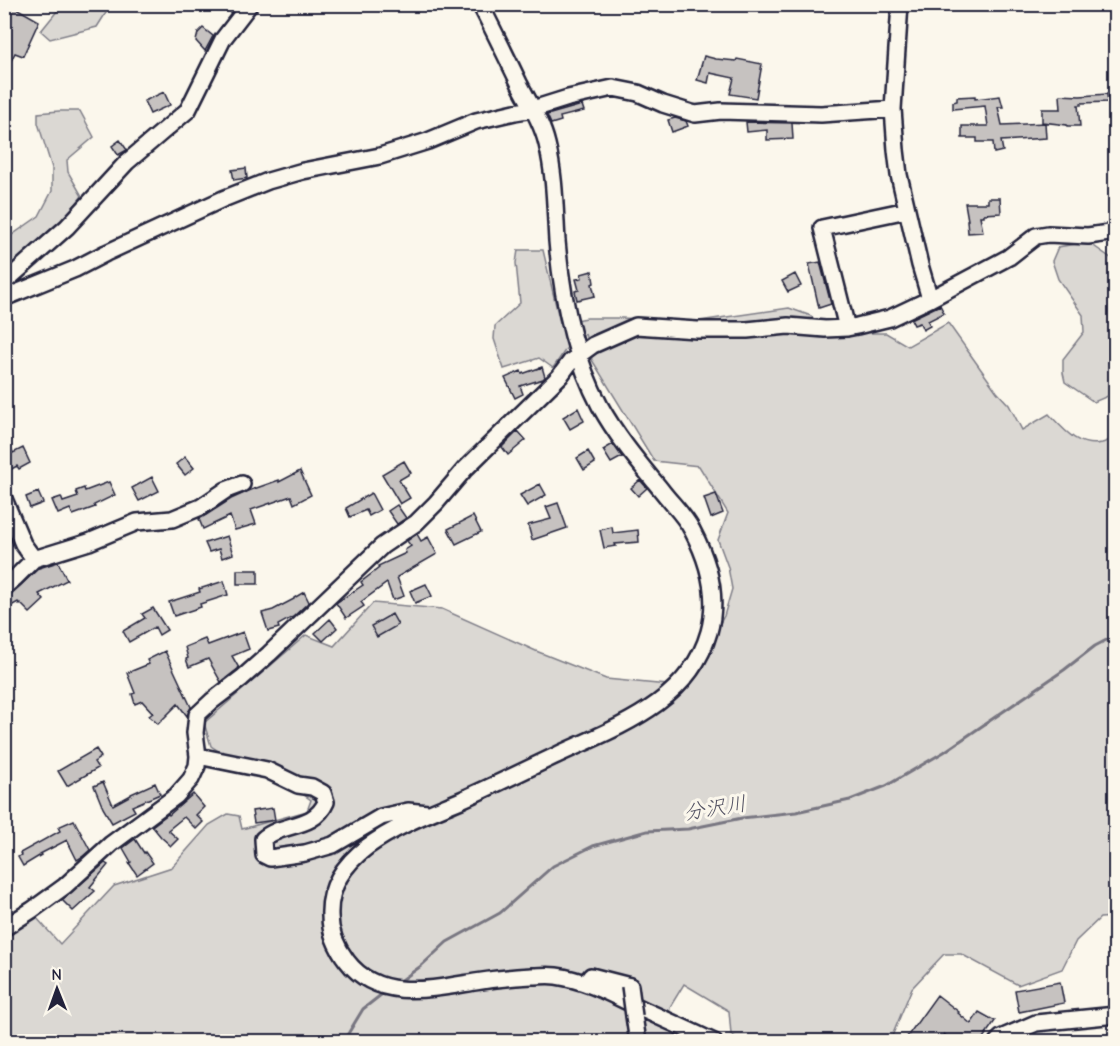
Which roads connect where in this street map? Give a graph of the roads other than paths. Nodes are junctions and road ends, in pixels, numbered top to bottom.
1 (250, 4) edge
2 (480, 4) edge
3 (900, 4) edge
4 (533, 109) junction
5 (893, 109) junction
6 (907, 210) junction
7 (1116, 232) edge
8 (4, 285) edge
9 (4, 298) edge
10 (930, 299) junction
11 (847, 328) junction
12 (579, 356) junction
13 (242, 483) dead end
14 (4, 499) edge
15 (34, 559) junction
16 (4, 587) edge
17 (198, 756) junction
18 (429, 813) junction
19 (4, 928) edge
20 (586, 983) junction
21 (1116, 1015) edge
22 (638, 1041) edge
23 (714, 1041) edge
24 (996, 1041) edge

1 - 8 street
2 - 4 street
3 - 5 street
4 - 5 street
4 - 9 street
4 - 12 street
5 - 6 street
6 - 10 street
6 - 11 street
7 - 10 street
10 - 11 street
11 - 12 street
12 - 17 street
12 - 18 street
13 - 15 street
14 - 15 street
15 - 16 street
17 - 18 street
17 - 19 street
18 - 20 street
20 - 22 street, bridge
20 - 23 street
21 - 24 street

